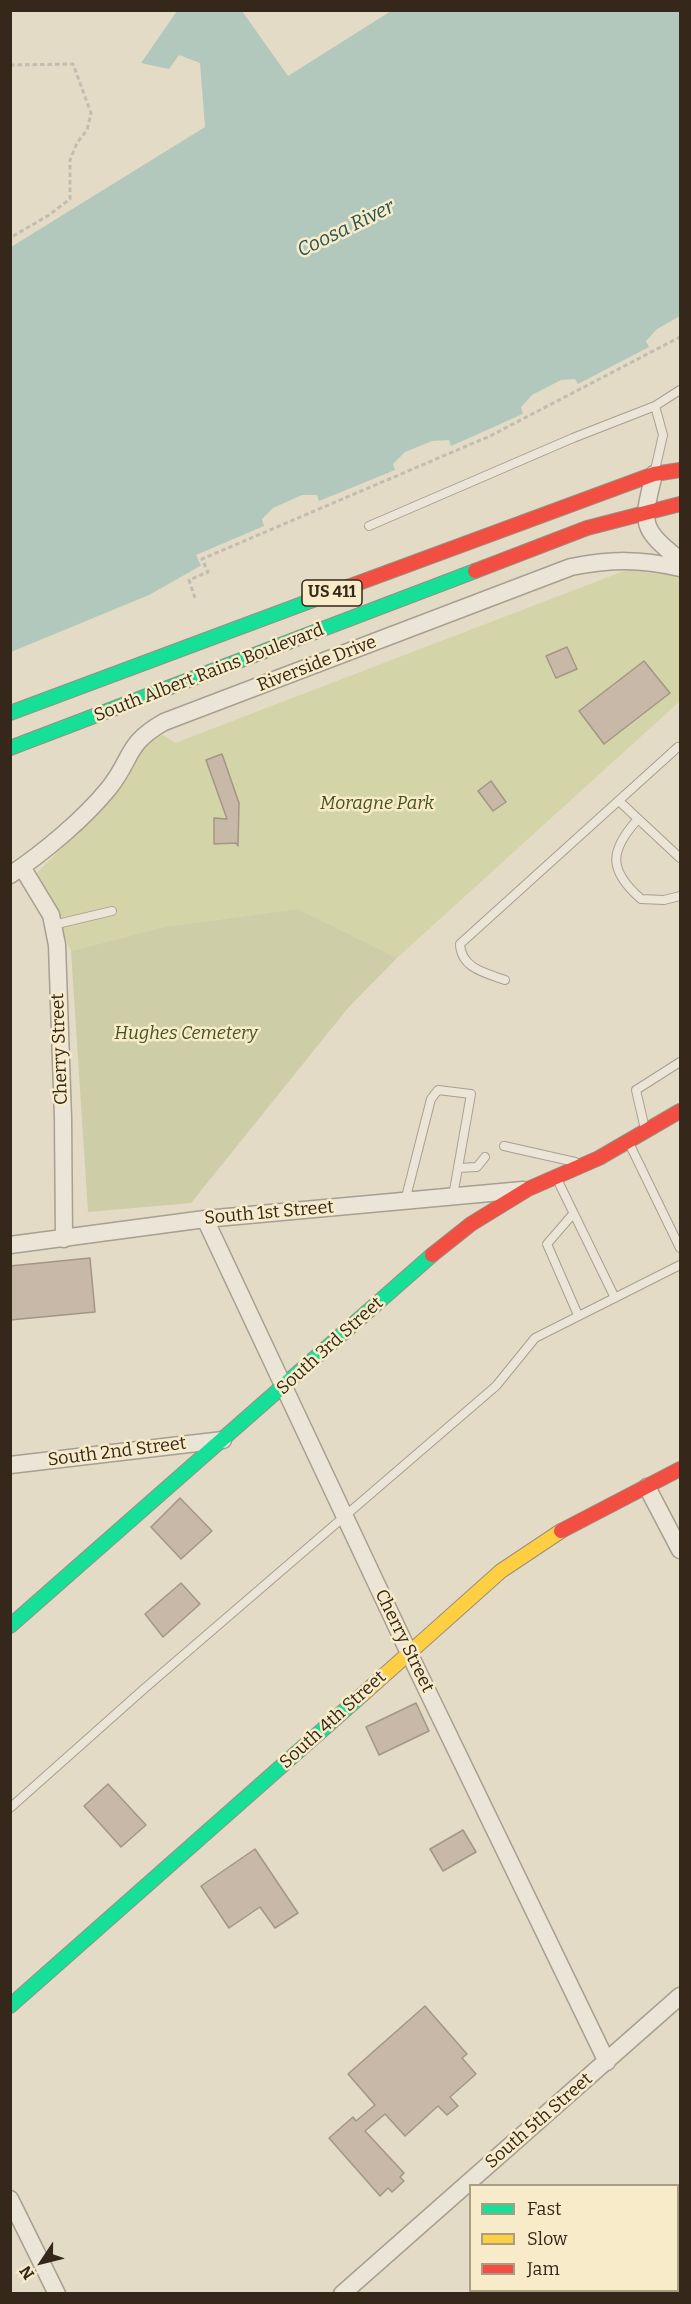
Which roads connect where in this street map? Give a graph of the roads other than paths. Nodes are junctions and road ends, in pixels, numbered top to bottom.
1 (681, 390) edge
2 (655, 406) junction
3 (681, 470) edge
4 (654, 474) junction
5 (681, 504) edge
6 (645, 512) junction
7 (369, 526) dead end
8 (681, 560) edge
9 (681, 568) edge
10 (10, 713) edge
11 (678, 747) dead end
12 (10, 748) edge
13 (618, 801) junction
14 (638, 819) junction
15 (681, 858) edge
16 (16, 871) edge
17 (681, 896) edge
18 (112, 911) dead end
19 (53, 925) junction
20 (505, 980) dead end
21 (681, 1062) edge
22 (681, 1112) edge
23 (645, 1131) junction
24 (628, 1141) junction
25 (504, 1146) dead end
26 (485, 1157) dead end
27 (584, 1164) junction
28 (458, 1168) junction
29 (555, 1177) junction
30 (528, 1189) junction
31 (453, 1196) junction
32 (405, 1201) junction
33 (573, 1214) junction
34 (205, 1219) junction
35 (64, 1239) junction
36 (10, 1245) edge
37 (681, 1248) edge
38 (681, 1265) edge
39 (615, 1298) junction
40 (578, 1315) junction
41 (283, 1387) junction
42 (223, 1440) junction
43 (10, 1465) edge
44 (681, 1469) edge
45 (647, 1487) junction
46 (344, 1516) junction
47 (681, 1550) edge
48 (10, 1626) edge
49 (409, 1653) junction
50 (10, 1808) edge
51 (681, 1996) edge
52 (10, 2006) edge
53 (606, 2062) junction
54 (10, 2199) edge
55 (57, 2294) edge
56 (342, 2294) edge

1 - 2 lane
2 - 4 lane
2 - 7 lane
3 - 4 main road, South Albert Rains Boulevard / US 411
4 - 6 street
4 - 10 main road, South Albert Rains Boulevard / US 411
5 - 6 main road, South Albert Rains Boulevard / US 411
6 - 8 street
6 - 12 main road, South Albert Rains Boulevard / US 411
9 - 16 street, Riverside Drive
11 - 13 lane
13 - 14 lane
13 - 20 lane
14 - 15 lane
14 - 17 lane
16 - 19 street, Cherry Street
18 - 19 lane
19 - 35 street, Cherry Street
21 - 23 lane
22 - 23 main road, South 3rd Street
23 - 24 main road, South 3rd Street
24 - 27 main road, South 3rd Street
24 - 37 lane
25 - 27 lane
26 - 28 lane
27 - 29 main road, South 3rd Street
28 - 31 lane
28 - 32 lane
29 - 30 main road, South 3rd Street
29 - 33 lane
30 - 31 street, South 1st Street
30 - 41 main road, South 3rd Street
31 - 32 street, South 1st Street
32 - 34 street, South 1st Street
33 - 39 lane
33 - 40 lane
34 - 35 street, South 1st Street
34 - 41 street, Cherry Street
35 - 36 street, South 1st Street
38 - 39 lane
39 - 40 lane
40 - 46 lane
41 - 42 main road, South 3rd Street
41 - 46 street, Cherry Street
42 - 43 street, South 2nd Street
42 - 48 main road, South 3rd Street
44 - 45 main road, South 4th Street
45 - 47 street
45 - 49 main road, South 4th Street
46 - 49 street, Cherry Street
46 - 50 lane
49 - 52 main road, South 4th Street
49 - 53 street, Cherry Street
51 - 53 street, South 5th Street
53 - 56 street, South 5th Street
54 - 55 street

